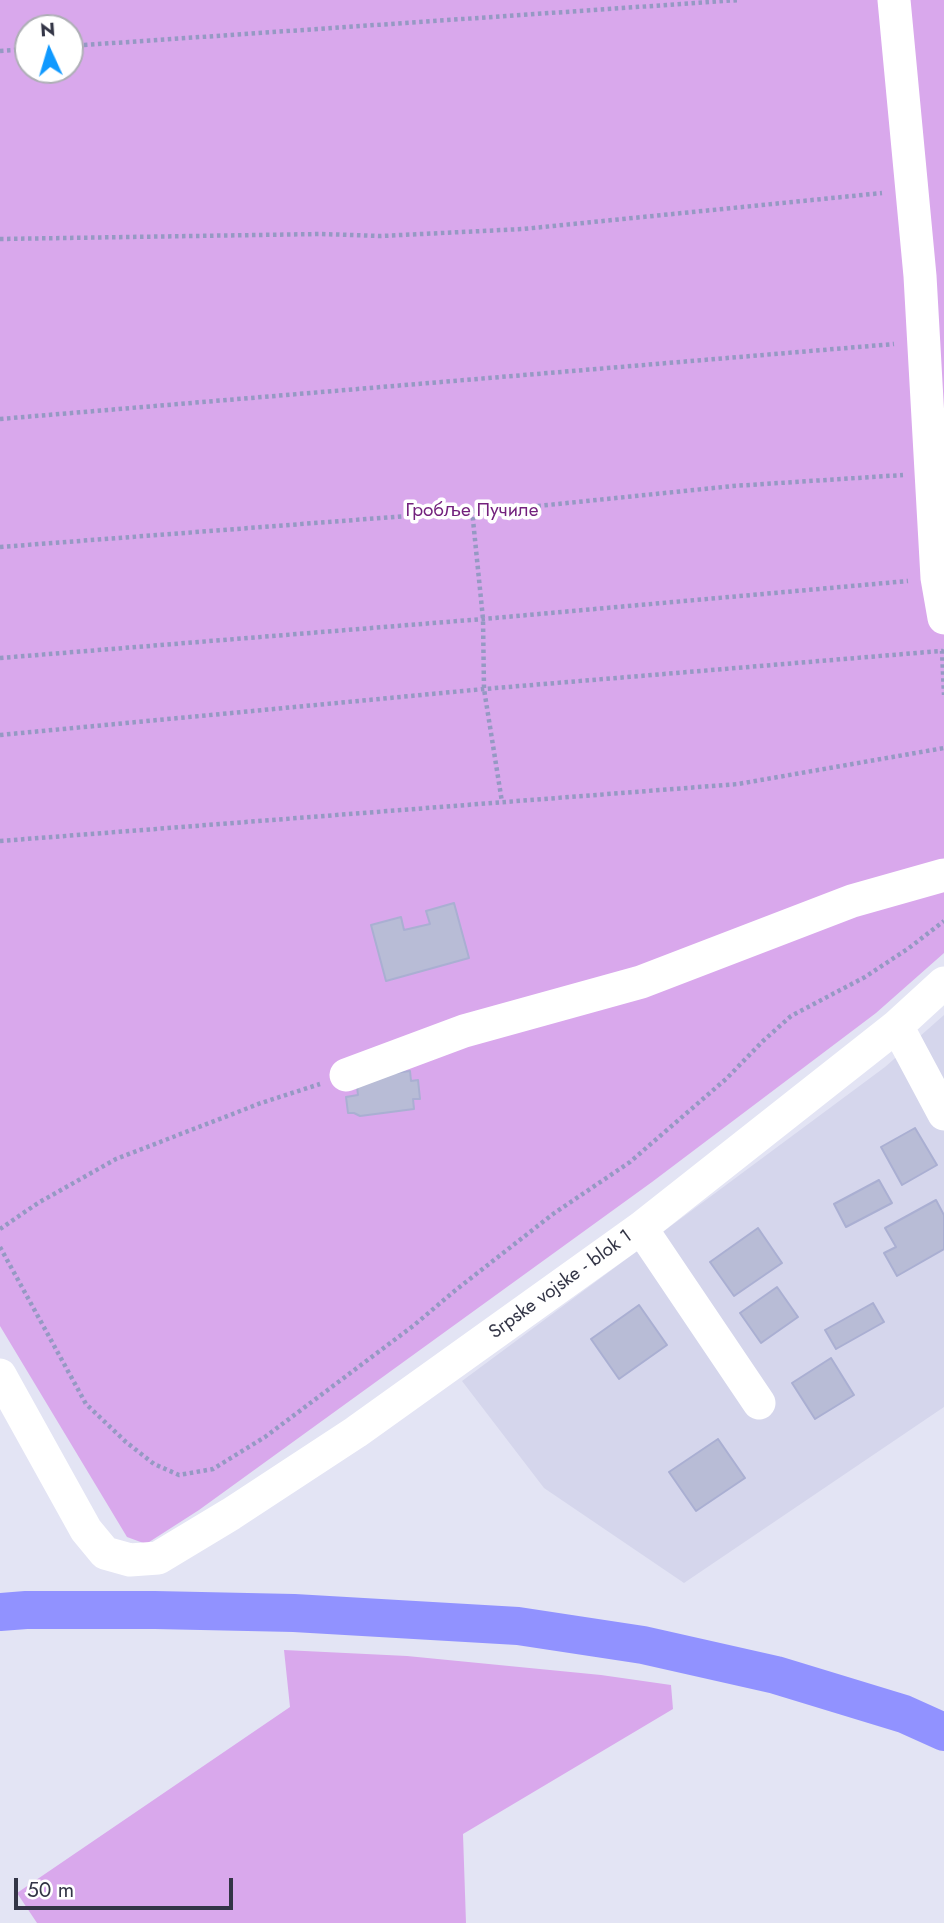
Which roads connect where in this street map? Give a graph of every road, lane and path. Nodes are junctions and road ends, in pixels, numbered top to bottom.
1 (739, 0) edge
2 (894, 0) edge
3 (84, 45) edge
4 (912, 190) junction
5 (0, 239) edge
6 (924, 341) junction
7 (0, 419) edge
8 (931, 474) junction
9 (472, 510) junction
10 (0, 547) edge
11 (937, 578) junction
12 (944, 618) edge
13 (483, 619) junction
14 (0, 658) edge
15 (484, 689) junction
16 (944, 695) edge
17 (0, 734) edge
18 (944, 748) edge
19 (502, 802) junction
20 (0, 841) edge
21 (944, 875) edge
22 (944, 921) edge
23 (944, 984) edge
24 (897, 1026) junction
25 (346, 1075) joint
26 (944, 1114) edge
27 (641, 1228) junction
28 (0, 1229) edge
29 (0, 1247) edge
30 (0, 1375) edge
31 (759, 1403) dead end
32 (0, 1612) edge
33 (944, 1732) edge

1 - 3 path
2 - 4 street
4 - 5 path
4 - 6 street
6 - 7 path
6 - 8 street
8 - 9 path
8 - 11 street
9 - 10 path
9 - 13 path
11 - 12 street
11 - 13 path
13 - 14 path
13 - 15 path
15 - 16 path
15 - 17 path
15 - 19 path
18 - 19 path
19 - 20 path
21 - 25 street
22 - 29 path
23 - 24 street, Srpske vojske - blok 1
24 - 26 street
24 - 27 street, Srpske vojske - blok 1
25 - 28 path
27 - 30 street, Srpske vojske - blok 1
27 - 31 street
32 - 33 main road

